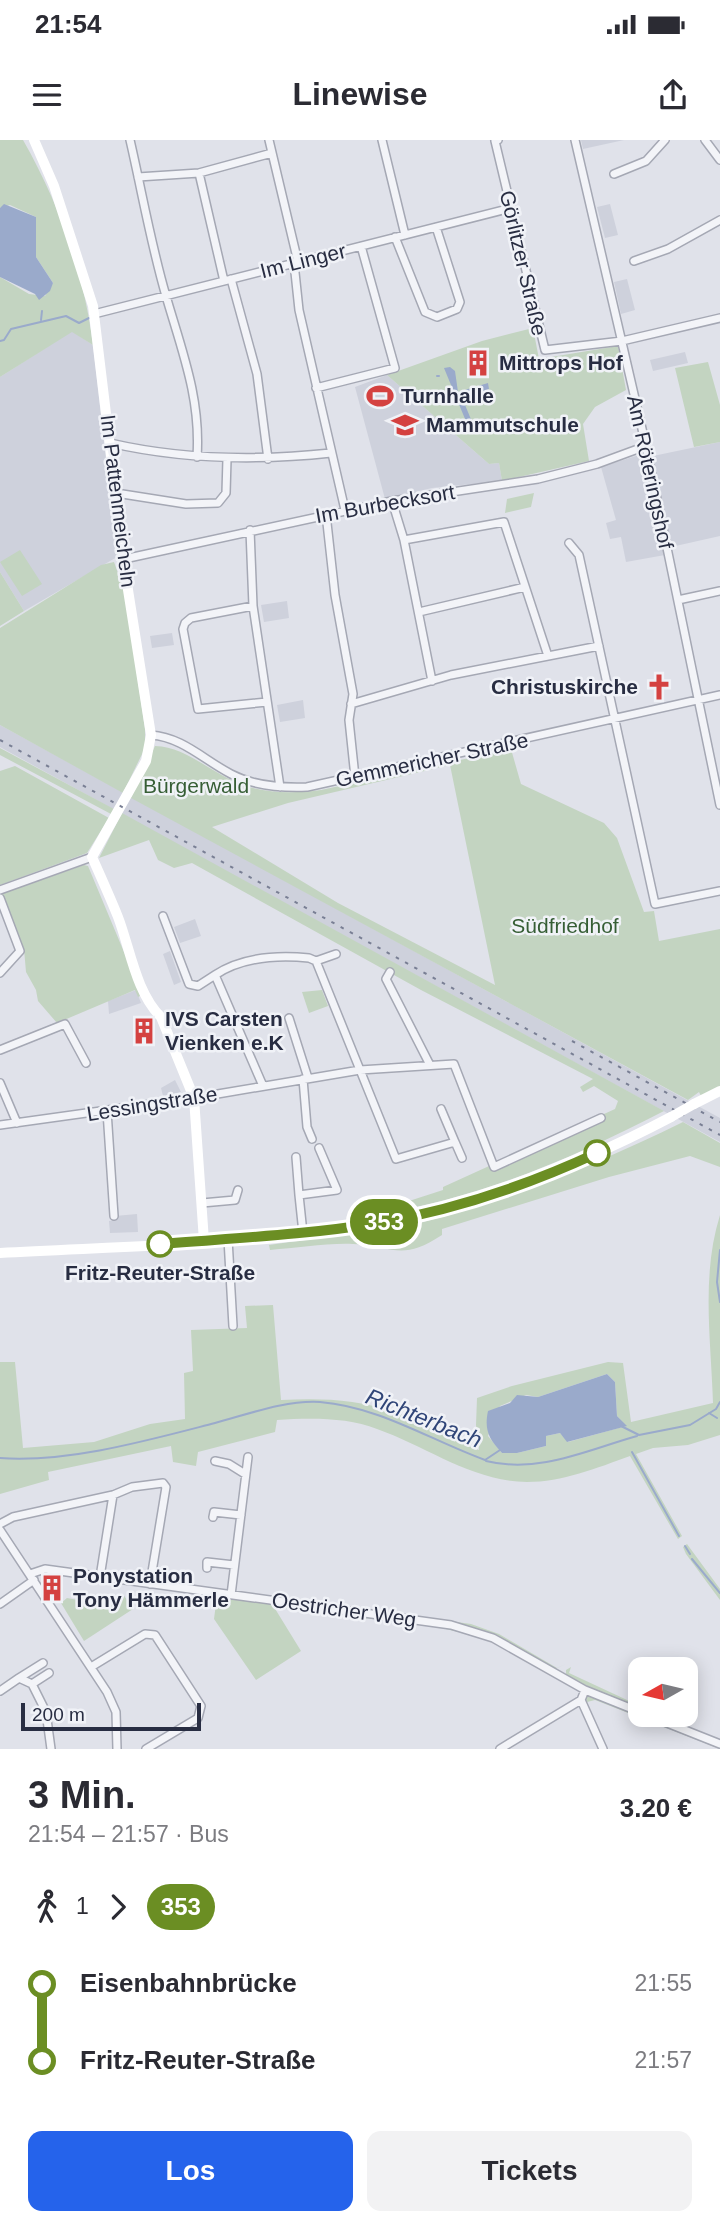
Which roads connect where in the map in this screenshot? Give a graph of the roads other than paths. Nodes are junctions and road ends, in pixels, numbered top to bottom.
1 (34, 140) edge
2 (130, 140) edge
3 (269, 140) edge
4 (382, 140) edge
5 (496, 140) edge
6 (575, 140) edge
7 (665, 140) edge
8 (709, 142) edge
9 (272, 153) junction
10 (720, 160) edge
11 (199, 173) junction
12 (614, 174) dead end
13 (138, 177) junction
14 (511, 208) junction
15 (720, 220) edge
16 (436, 227) junction
17 (405, 235) junction
18 (395, 237) junction
19 (361, 246) junction
20 (635, 261) dead end
21 (296, 263) junction
22 (227, 280) junction
23 (166, 295) junction
24 (94, 314) junction
25 (720, 318) edge
26 (622, 341) junction
27 (316, 388) junction
28 (110, 443) junction
29 (646, 446) junction
30 (331, 453) junction
31 (197, 457) junction
32 (227, 459) junction
33 (268, 459) junction
34 (116, 493) junction
35 (392, 501) junction
36 (345, 510) junction
37 (326, 514) junction
38 (250, 530) junction
39 (404, 540) junction
40 (569, 543) dead end
41 (124, 559) junction
42 (526, 587) junction
43 (720, 591) edge
44 (678, 600) junction
45 (253, 606) junction
46 (419, 612) junction
47 (598, 646) junction
48 (548, 656) junction
49 (432, 681) junction
50 (720, 695) edge
51 (699, 700) junction
52 (267, 702) junction
53 (351, 704) junction
54 (615, 719) junction
55 (151, 735) junction
56 (355, 777) junction
57 (280, 787) junction
58 (718, 787) edge
59 (720, 805) edge
60 (92, 857) junction
61 (0, 890) edge
62 (720, 891) edge
63 (0, 898) edge
64 (163, 916) dead end
65 (336, 954) dead end
66 (316, 961) junction
67 (390, 972) dead end
68 (0, 973) edge
69 (215, 975) junction
70 (289, 1018) dead end
71 (0, 1050) edge
72 (86, 1063) dead end
73 (430, 1065) junction
74 (360, 1070) junction
75 (306, 1079) junction
76 (0, 1083) edge
77 (263, 1086) junction
78 (720, 1091) edge
79 (194, 1098) junction
80 (441, 1109) dead end
81 (107, 1111) junction
82 (601, 1118) dead end
83 (17, 1123) junction
84 (0, 1125) edge
85 (312, 1139) dead end
86 (455, 1142) junction
87 (319, 1147) dead end
88 (296, 1157) dead end
89 (462, 1158) dead end
90 (238, 1190) dead end
91 (299, 1195) junction
92 (202, 1203) junction
93 (114, 1216) dead end
94 (303, 1233) junction
95 (228, 1239) junction
96 (204, 1241) junction
97 (0, 1254) edge
98 (233, 1326) dead end
99 (248, 1457) dead end
100 (215, 1461) dead end
101 (246, 1474) junction
102 (113, 1494) junction
103 (214, 1511) dead end
104 (241, 1515) junction
105 (0, 1524) edge
106 (0, 1530) edge
107 (207, 1562) dead end
108 (234, 1565) junction
109 (32, 1577) junction
110 (100, 1577) junction
111 (150, 1584) junction
112 (231, 1595) junction
113 (0, 1604) edge
114 (90, 1667) junction
115 (19, 1678) junction
116 (32, 1684) junction
117 (585, 1690) junction
118 (0, 1691) edge
119 (581, 1700) junction
120 (628, 1707) edge
121 (678, 1727) edge
122 (720, 1744) edge
123 (51, 1749) edge
124 (120, 1749) edge
125 (146, 1749) edge
126 (500, 1749) edge
127 (603, 1749) edge

1 - 24 street, Im Pattenmeicheln
2 - 13 street
3 - 9 street
4 - 17 street
5 - 14 street, Görlitzer Straße
6 - 26 street, Am Röteringshof
7 - 12 street
8 - 10 street
9 - 11 street
9 - 21 street
11 - 13 street
11 - 22 street
13 - 23 street
14 - 16 street, Im Linger
14 - 26 street, Görlitzer Straße
15 - 20 street
16 - 17 street, Im Linger
16 - 18 street
17 - 18 street, Im Linger
18 - 19 street, Im Linger
19 - 21 street, Im Linger
19 - 27 street
21 - 22 street, Im Linger
21 - 27 street
22 - 23 street, Im Linger
22 - 33 street
23 - 24 street, Im Linger
23 - 31 street
24 - 28 street, Im Pattenmeicheln
25 - 26 street
26 - 29 street, Am Röteringshof
27 - 30 street
28 - 31 street
28 - 34 street, Im Pattenmeicheln
29 - 35 street, Im Burbecksort
29 - 44 street, Am Röteringshof
30 - 33 street
30 - 36 street
31 - 32 street
32 - 33 street
32 - 34 street
34 - 41 street, Im Pattenmeicheln
35 - 36 street, Im Burbecksort
35 - 39 street
36 - 37 street, Im Burbecksort
37 - 38 street, Im Burbecksort
37 - 53 street
38 - 41 street, Im Burbecksort
38 - 45 street
39 - 42 street
39 - 46 street
40 - 47 street
41 - 55 street, Im Pattenmeicheln
42 - 46 street
42 - 48 street
43 - 44 street
44 - 51 street, Am Röteringshof
45 - 52 street
45 - 52 street
46 - 49 street
47 - 48 street
47 - 54 street
48 - 49 street
49 - 53 street
50 - 51 street, Gemmericher Straße
51 - 54 street, Gemmericher Straße
51 - 58 street, Am Röteringshof
52 - 57 street
53 - 56 street
54 - 56 street, Gemmericher Straße
54 - 62 street
55 - 57 street, Gemmericher Straße
55 - 60 street, Im Pattenmeicheln
56 - 57 street, Gemmericher Straße
58 - 59 street, Am Röteringshof
60 - 61 street
60 - 79 street
63 - 68 street
64 - 69 street
65 - 66 street
66 - 69 street
66 - 74 street
67 - 73 street
69 - 77 street
70 - 75 street
71 - 72 street
73 - 74 street, Lessingstraße
73 - 82 street, Lessingstraße
74 - 75 street, Lessingstraße
74 - 86 street
75 - 77 street, Lessingstraße
75 - 85 street
76 - 83 street
77 - 79 street, Lessingstraße
78 - 94 street, bridge
79 - 81 street, Lessingstraße
79 - 92 street
80 - 86 street
81 - 83 street, Lessingstraße
81 - 93 street
83 - 84 street, Lessingstraße
86 - 89 street
87 - 91 street
88 - 91 street
90 - 92 street
91 - 94 street
92 - 96 street
94 - 95 street
95 - 96 street
95 - 98 street
96 - 97 street
99 - 101 street
100 - 101 street
101 - 104 street
102 - 105 street
102 - 110 street
102 - 111 street
103 - 104 street
104 - 108 street
106 - 109 street
107 - 108 street
108 - 112 street
109 - 110 street, Oestricher Weg
109 - 113 street
109 - 114 street
110 - 111 street, Oestricher Weg
111 - 112 street, Oestricher Weg
112 - 117 street, Oestricher Weg
114 - 124 street
114 - 125 street
115 - 116 street
115 - 116 street
115 - 118 street
116 - 123 street
117 - 119 street
117 - 120 street, Oestricher Weg
119 - 126 street
119 - 127 street
121 - 122 street

